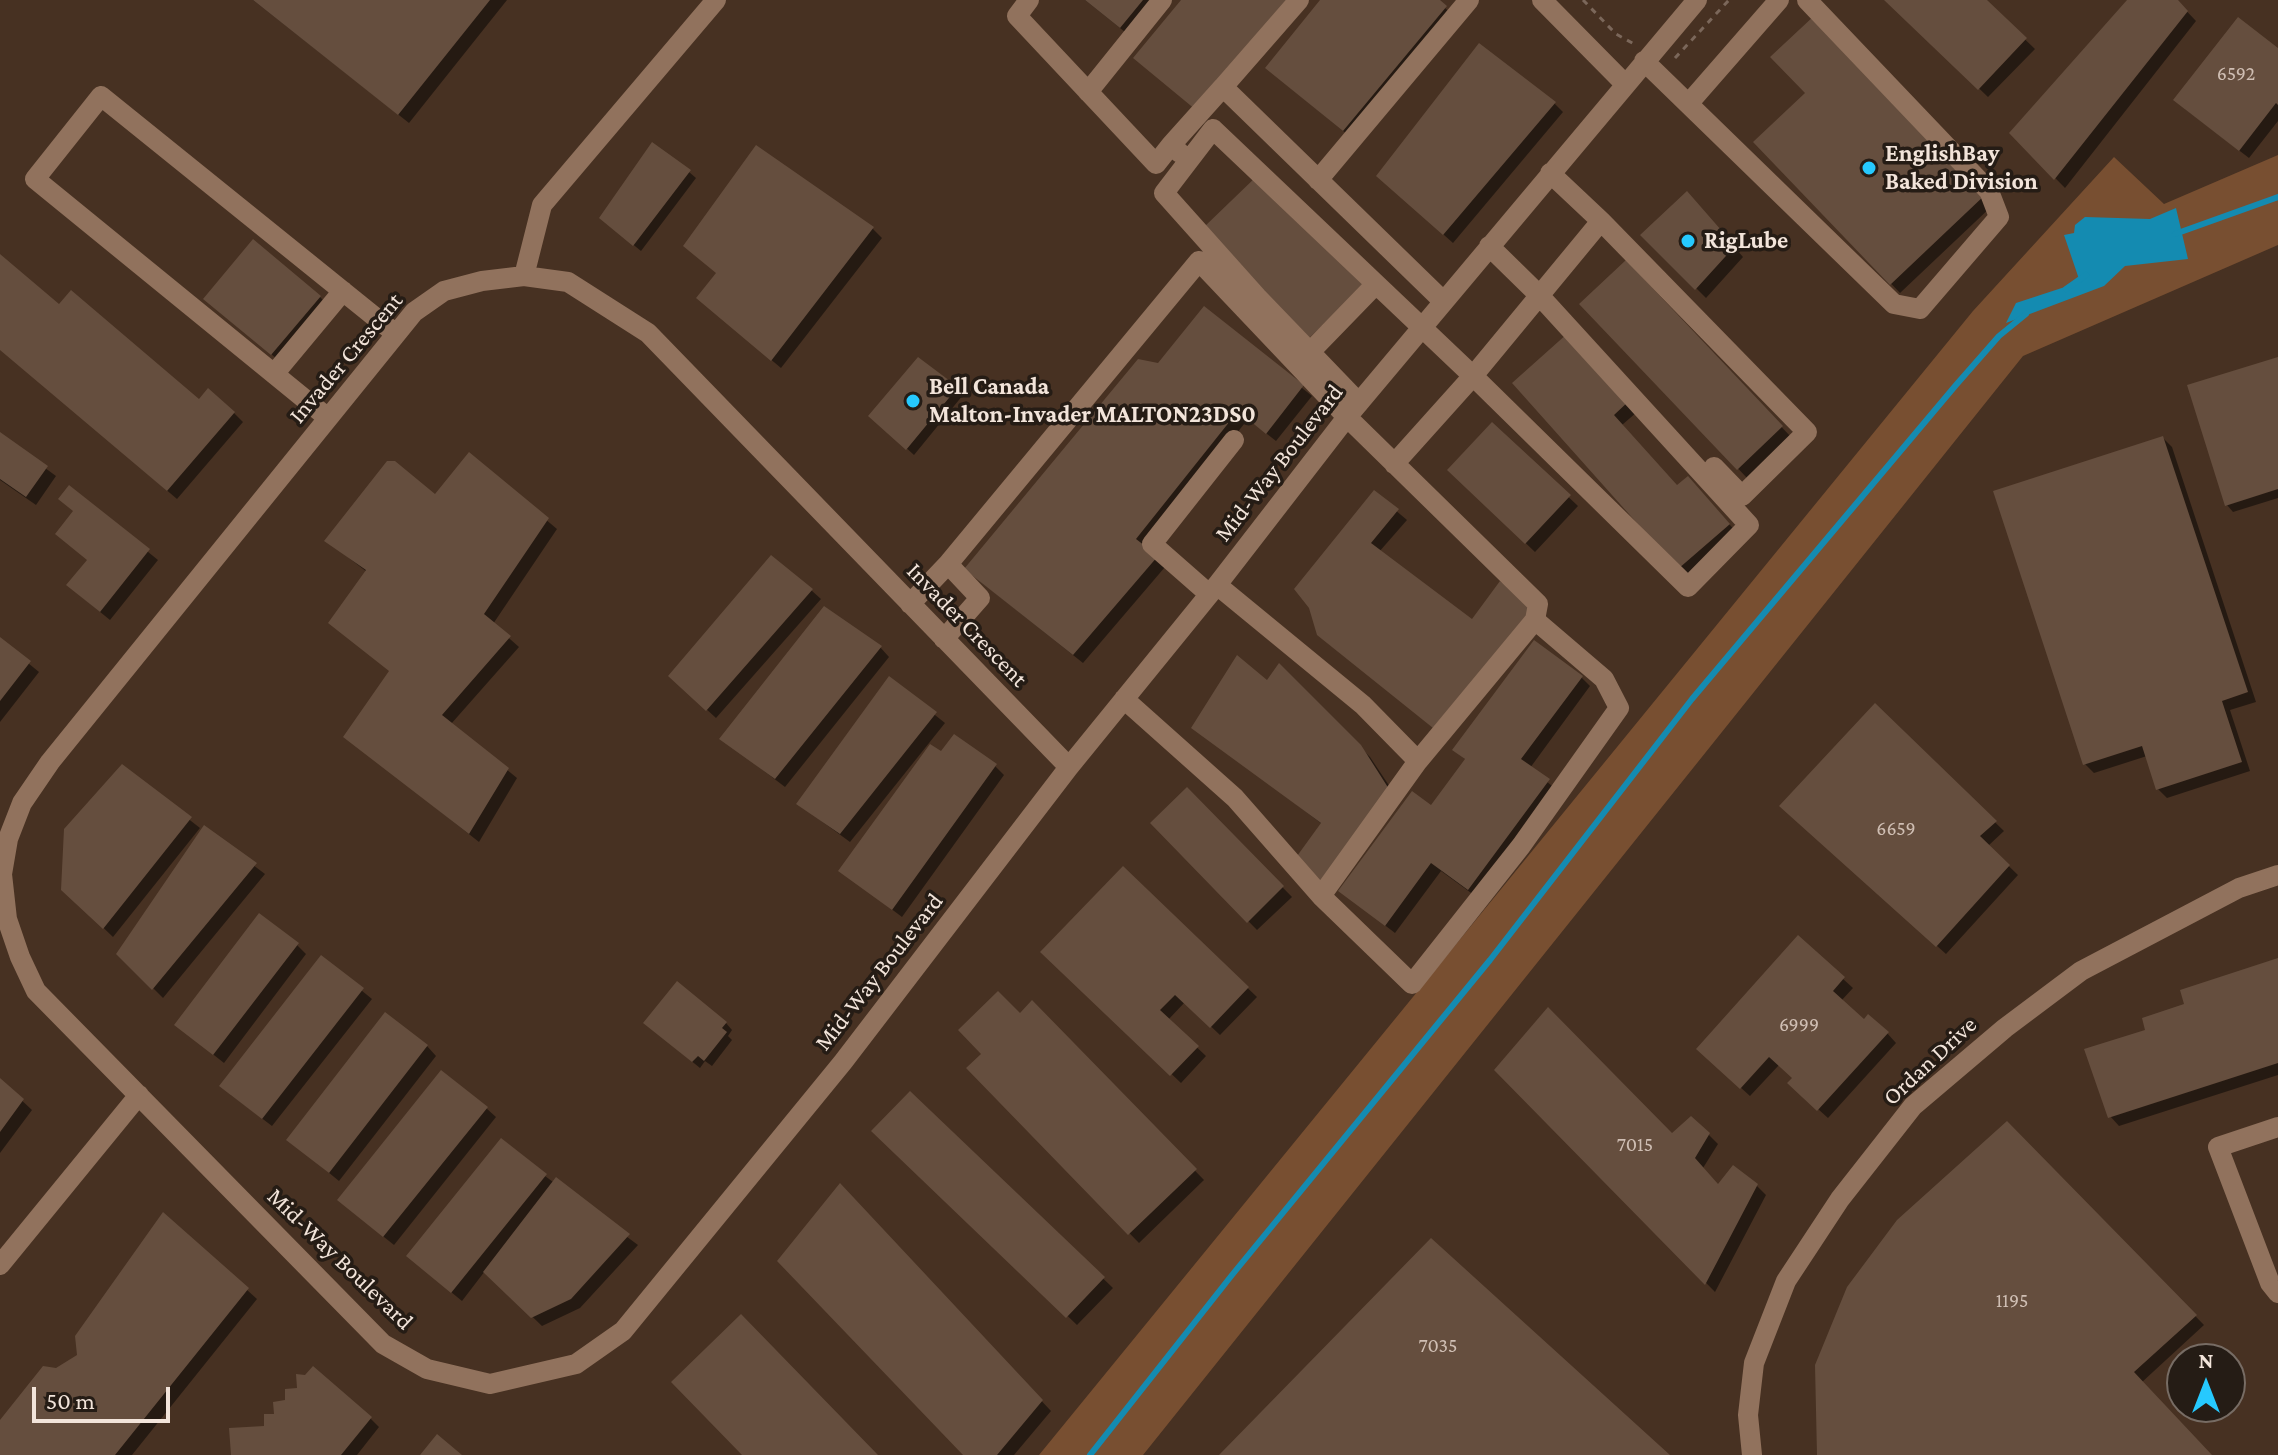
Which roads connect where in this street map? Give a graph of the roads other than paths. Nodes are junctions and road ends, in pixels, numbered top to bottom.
1 (716, 0) edge
2 (1029, 0) edge
3 (1162, 0) edge
4 (1299, 0) edge
5 (1469, 0) edge
6 (1542, 0) edge
7 (1697, 0) edge
8 (1779, 0) edge
9 (1807, 0) edge
10 (1644, 61) junction
11 (1625, 84) junction
12 (1088, 92) junction
13 (1230, 94) junction
14 (1689, 103) junction
15 (1213, 129) junction
16 (1171, 145) junction
17 (1189, 160) junction
18 (1550, 173) junction
19 (1318, 180) junction
20 (1601, 221) junction
21 (1489, 246) junction
22 (524, 276) junction
23 (1376, 284) junction
24 (343, 291) junction
25 (1541, 291) junction
26 (1443, 301) junction
27 (1421, 327) junction
28 (396, 334) junction
29 (1310, 352) junction
30 (274, 374) junction
31 (1473, 376) junction
32 (1353, 410) junction
33 (328, 418) junction
34 (1234, 440) dead end
35 (1394, 464) junction
36 (948, 564) junction
37 (1213, 590) junction
38 (910, 604) junction
39 (1535, 620) junction
40 (944, 639) junction
41 (1124, 699) junction
42 (1418, 761) junction
43 (1069, 767) junction
44 (2278, 875) edge
45 (1321, 896) junction
46 (139, 1095) junction
47 (2278, 1127) edge
48 (0, 1265) edge
49 (2278, 1293) edge
50 (1752, 1455) edge

1 - 22 street
2 - 12 street
3 - 12 street
4 - 13 street
5 - 19 street
6 - 11 street
7 - 10 street, Mid-Way Boulevard
8 - 14 street
9 - 14 street
10 - 11 street, Mid-Way Boulevard
10 - 14 street
11 - 18 street, Mid-Way Boulevard
12 - 16 street
13 - 15 street
13 - 16 street
13 - 19 street
15 - 17 street
15 - 23 street
16 - 17 street
17 - 29 street
18 - 20 street
18 - 21 street, Mid-Way Boulevard
19 - 26 street
20 - 25 street
20 - 25 street
21 - 25 street
21 - 26 street, Mid-Way Boulevard
22 - 28 street, Invader Crescent
22 - 38 street, Invader Crescent
23 - 27 street
23 - 29 street
24 - 28 street
24 - 30 street
24 - 30 street
25 - 31 street
25 - 31 street
26 - 27 street, Mid-Way Boulevard
27 - 31 street
27 - 32 street, Mid-Way Boulevard
28 - 33 street, Invader Crescent
29 - 32 street
30 - 33 street
31 - 35 street
32 - 35 street
32 - 36 street
32 - 37 street, Mid-Way Boulevard
33 - 46 street, Invader Crescent
34 - 37 street
35 - 39 street
36 - 38 street
36 - 40 street
37 - 41 street, Mid-Way Boulevard
37 - 42 street
38 - 40 street, Invader Crescent
39 - 42 street
39 - 45 street
40 - 43 street, Invader Crescent
41 - 43 street, Mid-Way Boulevard
41 - 45 street
42 - 45 street
43 - 46 street, Mid-Way Boulevard
44 - 50 street, Ordan Drive
46 - 48 street
47 - 49 street

